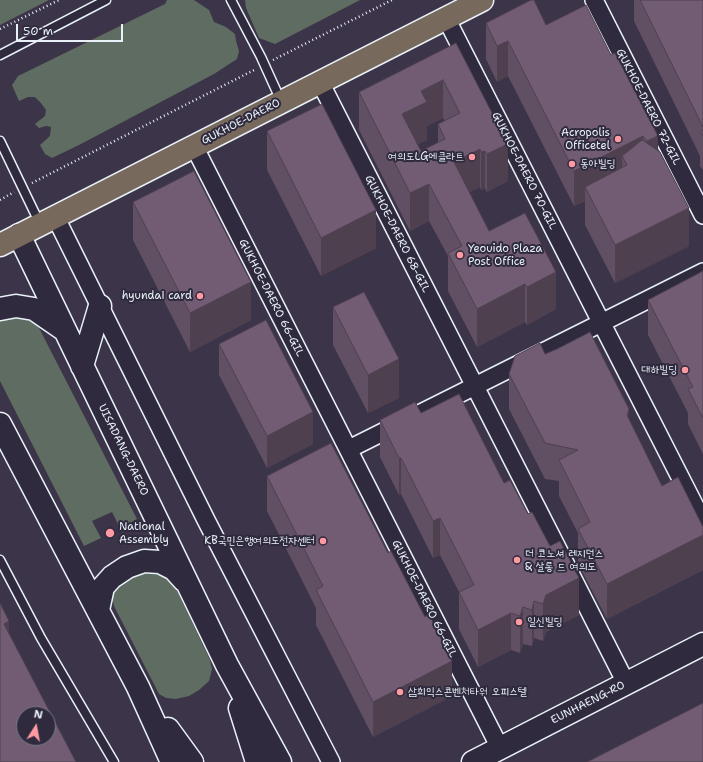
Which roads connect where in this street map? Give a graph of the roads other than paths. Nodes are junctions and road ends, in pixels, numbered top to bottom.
1 (231, 0) edge
2 (482, 0) edge
3 (594, 0) edge
4 (102, 1) edge
5 (446, 18) junction
6 (0, 54) edge
7 (320, 82) junction
8 (282, 102) junction
9 (0, 140) edge
10 (194, 146) junction
11 (703, 214) edge
12 (48, 220) junction
13 (9, 240) edge
14 (703, 272) edge
15 (100, 306) junction
16 (0, 309) edge
17 (602, 323) junction
18 (65, 331) junction
19 (82, 366) junction
20 (475, 386) junction
21 (0, 424) edge
22 (348, 449) junction
23 (703, 522) edge
24 (0, 560) edge
25 (187, 584) junction
26 (98, 610) junction
27 (703, 644) edge
28 (227, 665) junction
29 (626, 683) junction
30 (138, 687) junction
31 (500, 748) junction
32 (114, 762) edge
33 (172, 762) edge
34 (192, 762) edge
35 (256, 762) edge
36 (280, 762) edge
37 (331, 762) edge
38 (473, 762) edge

1 - 8 lane
2 - 5 main road, GUKHOE-DAERO
3 - 11 street, GUKHOE-DAERO 72-GIL
4 - 6 lane
5 - 7 main road, GUKHOE-DAERO
5 - 17 street, GUKHOE-DAERO 70-GIL
7 - 8 main road, GUKHOE-DAERO
7 - 20 street, GUKHOE-DAERO 68-GIL
8 - 10 main road, GUKHOE-DAERO
9 - 12 lane
10 - 12 main road, GUKHOE-DAERO
10 - 22 street, GUKHOE-DAERO 66-GIL
12 - 13 main road, GUKHOE-DAERO
12 - 15 street
13 - 18 main road, UISADANG-DAERO
14 - 17 street
15 - 19 main road
15 - 37 street
16 - 18 main road
17 - 20 street
17 - 23 street, GUKHOE-DAERO 70-GIL
18 - 19 main road, UISADANG-DAERO
19 - 25 main road, UISADANG-DAERO
20 - 22 street
20 - 29 street, GUKHOE-DAERO 68-GIL
21 - 26 main road
22 - 31 street, GUKHOE-DAERO 66-GIL
24 - 32 lane
25 - 26 main road
25 - 28 main road, UISADANG-DAERO
26 - 30 main road
27 - 29 main road, EUNHAENG-RO
28 - 35 main road, UISADANG-DAERO
28 - 36 main road, UISADANG-DAERO
29 - 31 main road, EUNHAENG-RO
30 - 33 main road
30 - 34 main road
31 - 38 main road, EUNHAENG-RO

